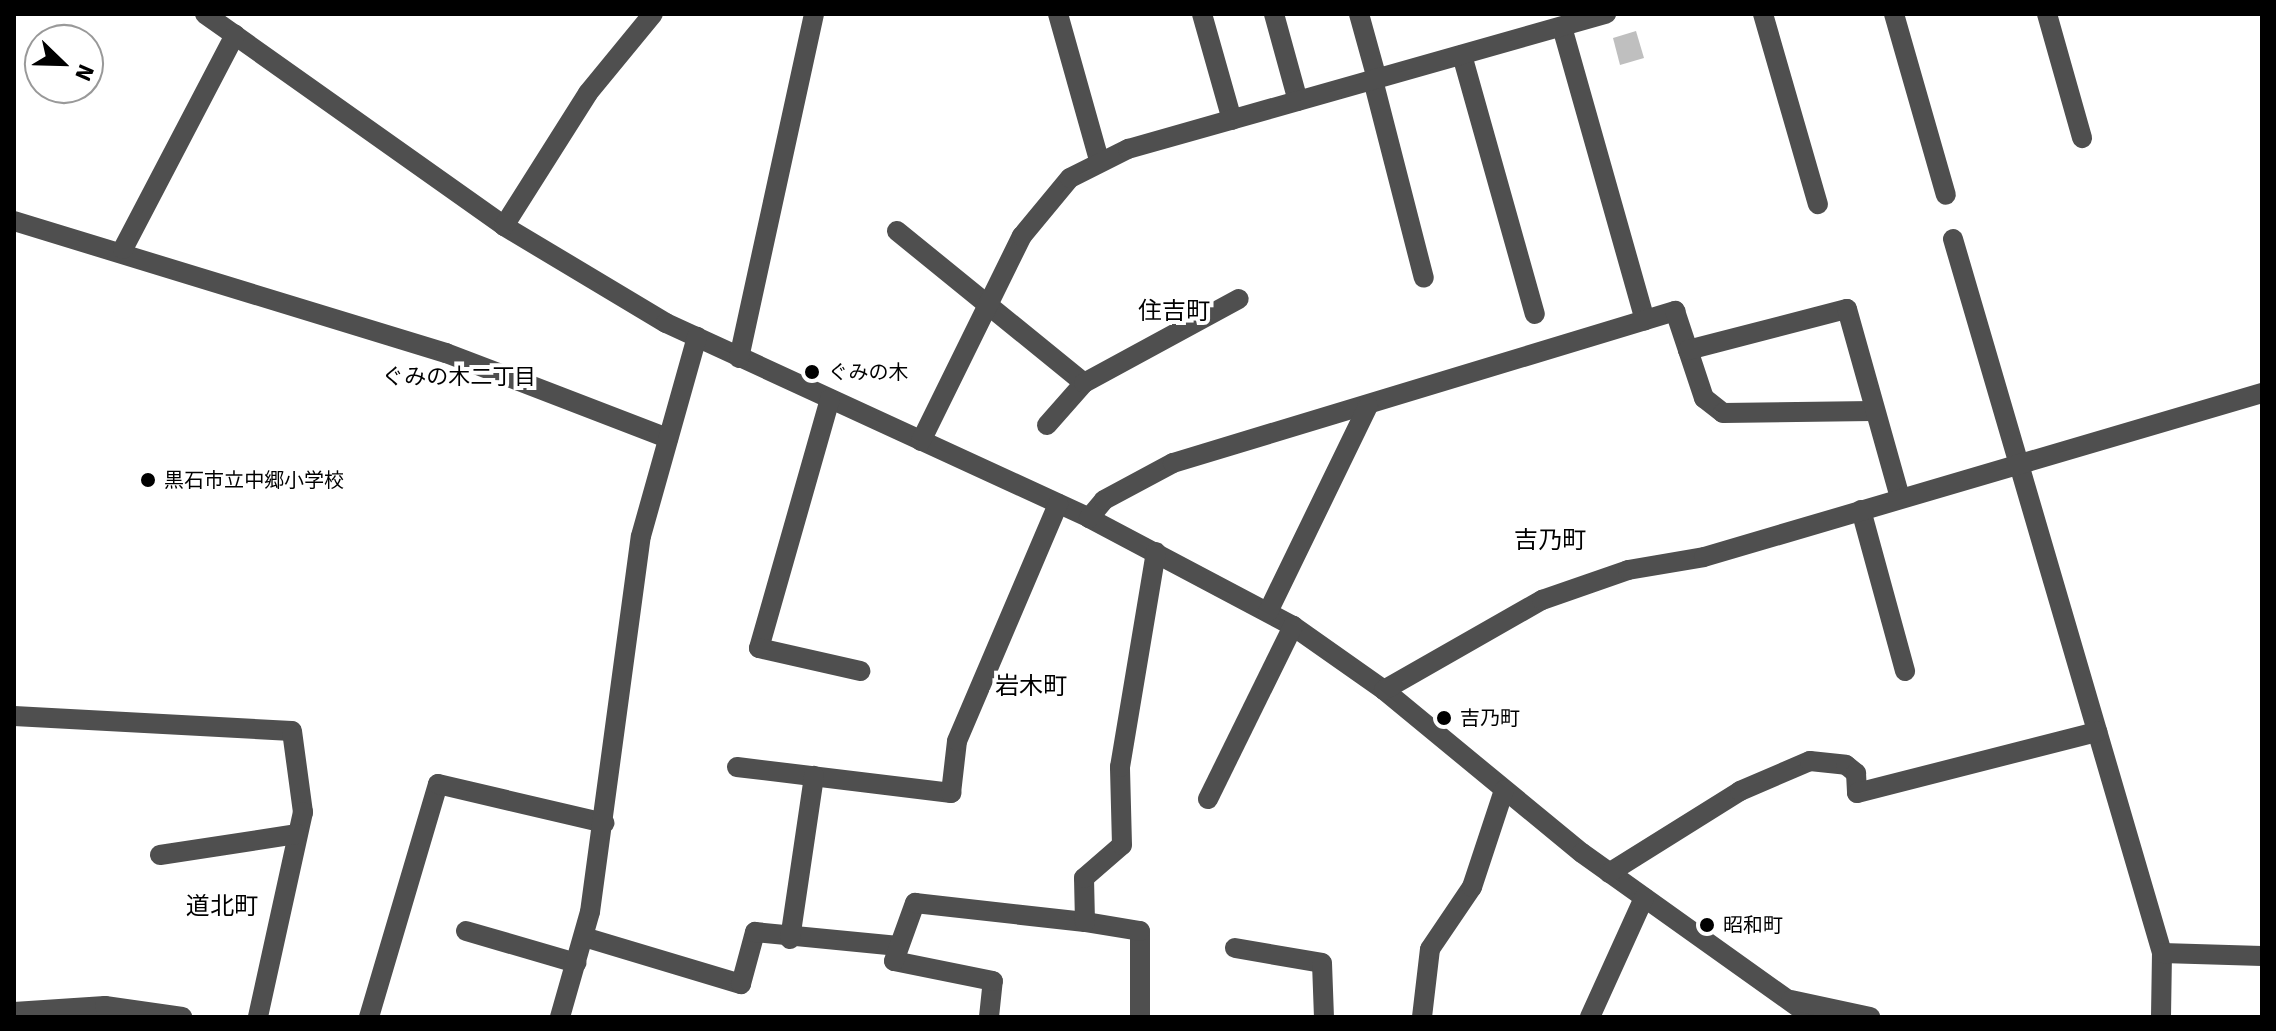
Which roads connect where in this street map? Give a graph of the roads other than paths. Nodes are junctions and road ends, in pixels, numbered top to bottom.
1 (653, 14) edge
2 (814, 14) edge
3 (1058, 14) edge
4 (1202, 14) edge
5 (1274, 14) edge
6 (1359, 14) edge
7 (1606, 14) edge
8 (1763, 14) edge
9 (1894, 14) edge
10 (2047, 14) edge
11 (209, 15) edge
12 (1562, 27) junction
13 (235, 35) junction
14 (1462, 55) junction
15 (1375, 79) junction
16 (1298, 101) junction
17 (1232, 120) junction
18 (2082, 138) dead end
19 (1099, 160) junction
20 (1946, 195) dead end
21 (1818, 204) dead end
22 (14, 221) edge
23 (504, 226) junction
24 (897, 231) dead end
25 (1953, 239) dead end
26 (123, 249) junction
27 (1424, 278) dead end
28 (1239, 299) dead end
29 (988, 304) junction
30 (1535, 314) dead end
31 (1645, 321) junction
32 (697, 337) junction
33 (1688, 350) junction
34 (739, 358) junction
35 (1084, 383) junction
36 (2262, 393) edge
37 (830, 399) junction
38 (1368, 406) junction
39 (1872, 411) junction
40 (1047, 425) dead end
41 (668, 438) junction
42 (921, 441) junction
43 (2018, 463) junction
44 (1900, 498) junction
45 (1058, 504) junction
46 (1861, 510) junction
47 (1089, 518) junction
48 (1156, 552) junction
49 (1268, 612) junction
50 (1293, 626) junction
51 (860, 671) dead end
52 (1905, 671) dead end
53 (1384, 690) junction
54 (14, 716) edge
55 (2097, 732) junction
56 (737, 767) dead end
57 (814, 776) junction
58 (1504, 790) junction
59 (1208, 799) dead end
60 (604, 823) junction
61 (297, 834) junction
62 (160, 855) dead end
63 (1609, 873) junction
64 (1644, 898) junction
65 (1085, 922) junction
66 (466, 931) dead end
67 (584, 937) junction
68 (790, 939) junction
69 (898, 946) junction
70 (1235, 948) dead end
71 (2162, 953) junction
72 (2262, 956) edge
73 (576, 963) junction
74 (1787, 1000) junction
75 (14, 1012) edge
76 (182, 1017) edge
77 (258, 1017) edge
78 (369, 1017) edge
79 (560, 1017) edge
80 (989, 1017) edge
81 (1140, 1017) edge
82 (1324, 1017) edge
83 (1422, 1017) edge
84 (1590, 1017) edge
85 (1812, 1017) edge
86 (1870, 1017) edge
87 (2161, 1017) edge

1 - 23 street
2 - 34 street
3 - 19 street
4 - 17 street
5 - 16 street
6 - 15 street
7 - 12 street
8 - 21 street
9 - 20 street
10 - 18 street
11 - 13 street
12 - 14 street
12 - 31 street
13 - 23 street
13 - 26 street
14 - 15 street
14 - 30 street
15 - 16 street
15 - 27 street
16 - 17 street
17 - 19 street
19 - 29 street
22 - 26 street
23 - 32 street
24 - 29 street
25 - 43 street
26 - 41 street
28 - 35 street
29 - 35 street
29 - 42 street
31 - 33 street
31 - 38 street
32 - 34 street
32 - 41 street
33 - 39 street
33 - 39 street
34 - 37 street
35 - 40 street
36 - 43 street
37 - 42 street
37 - 51 street
38 - 47 street
38 - 49 street
39 - 44 street
41 - 60 street
42 - 45 street
43 - 44 street
43 - 55 street
44 - 46 street
45 - 47 street
45 - 57 street
46 - 52 street
46 - 53 street
47 - 48 street
48 - 49 street
48 - 65 street
49 - 50 street
50 - 53 street
50 - 59 street
53 - 58 street
54 - 61 street
55 - 63 street
55 - 71 street
56 - 57 street
57 - 68 street
58 - 63 street
58 - 83 street
60 - 67 street
60 - 78 street
61 - 62 street
61 - 77 street
63 - 64 street
64 - 74 street
64 - 84 street
65 - 69 street
65 - 81 street
66 - 73 street
67 - 68 street
67 - 73 street
68 - 69 street
69 - 80 street
70 - 82 street
71 - 72 street
71 - 87 street
73 - 79 street
74 - 85 street
74 - 86 street
75 - 76 street

